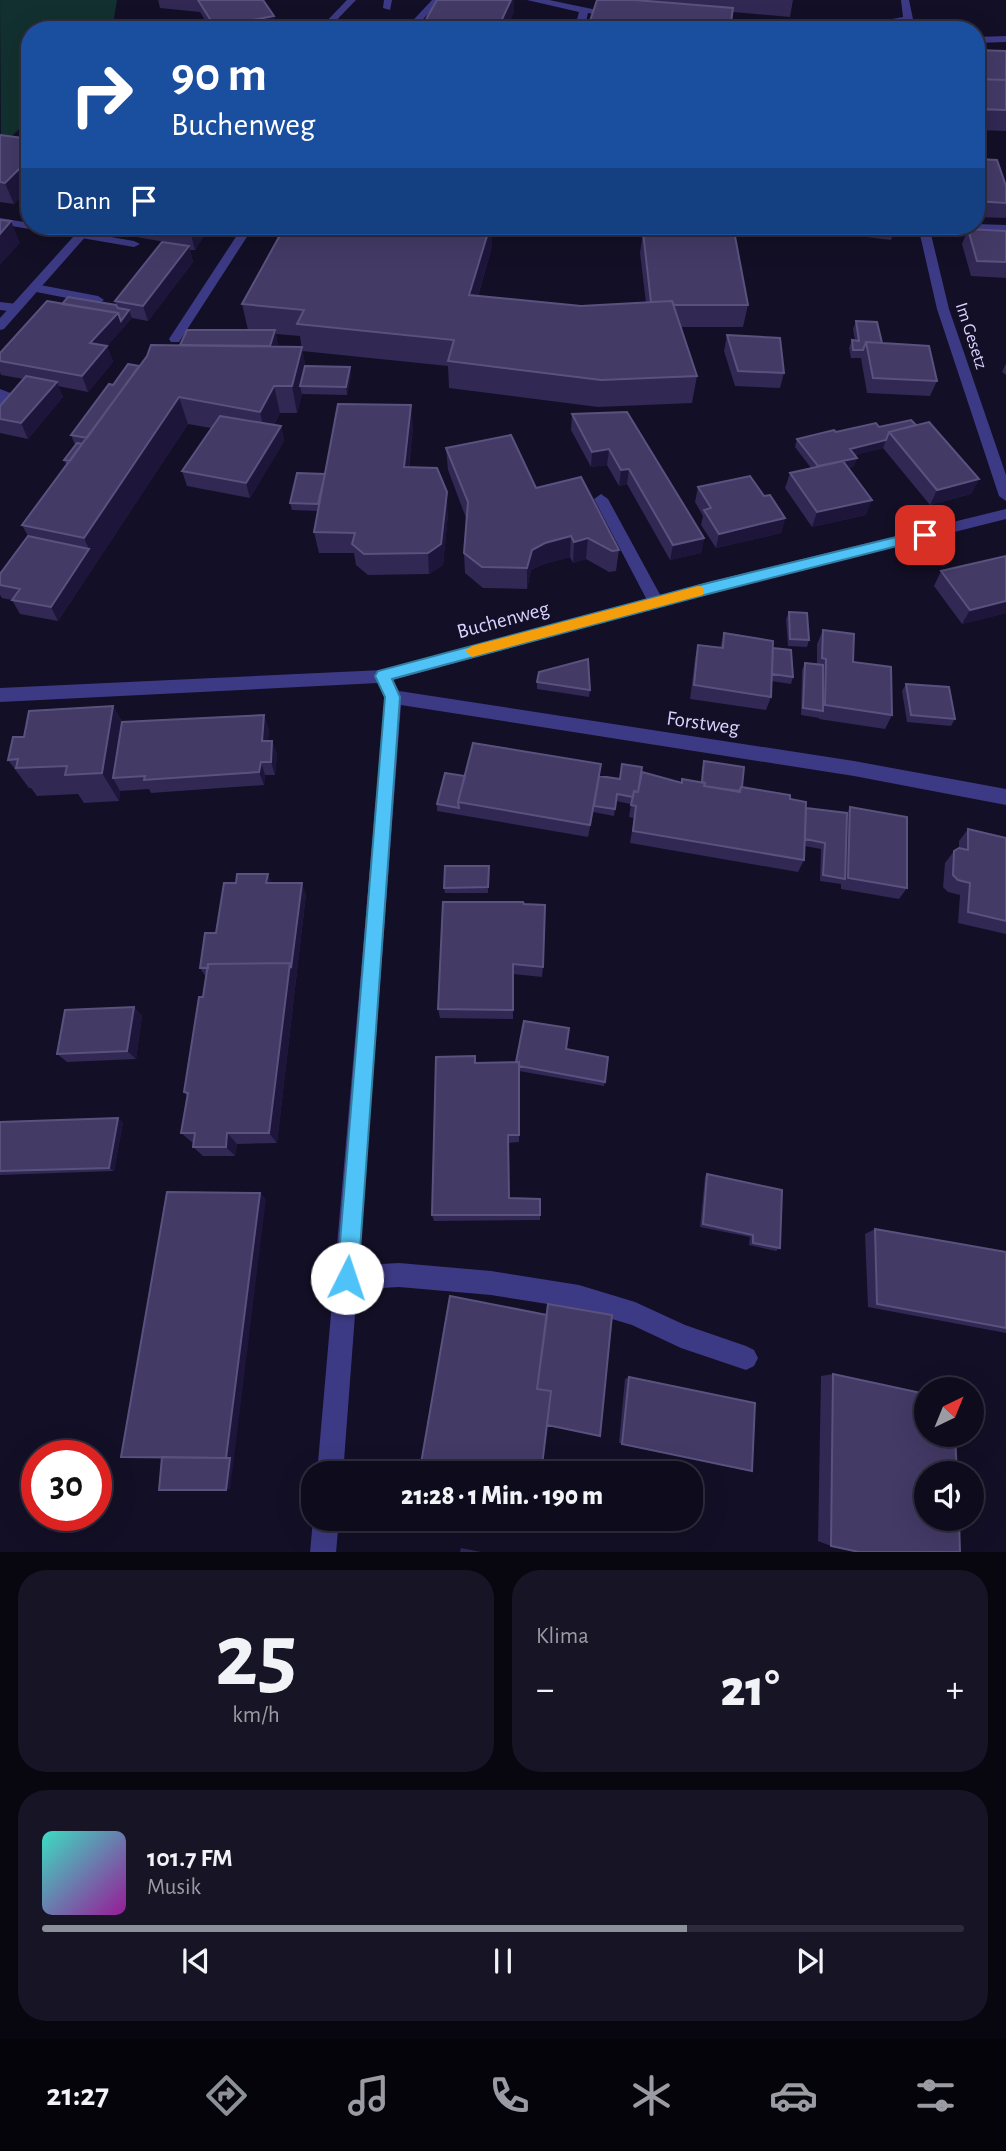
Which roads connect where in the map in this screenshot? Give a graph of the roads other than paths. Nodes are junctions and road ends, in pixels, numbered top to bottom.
1 (352, 0) edge
2 (437, 0) edge
3 (531, 0) edge
4 (905, 0) edge
5 (584, 10) junction
6 (634, 16) edge
7 (331, 21) edge
8 (417, 21) edge
9 (581, 21) edge
10 (900, 21) edge
11 (1006, 39) edge
12 (985, 40) edge
13 (0, 221) edge
14 (21, 223) edge
15 (985, 227) edge
16 (1006, 228) edge
17 (81, 235) edge
18 (102, 235) edge
19 (242, 235) edge
20 (927, 235) edge
21 (134, 244) dead end
22 (35, 288) junction
23 (97, 300) edge
24 (0, 306) edge
25 (17, 308) junction
26 (0, 326) edge
27 (175, 339) dead end
28 (0, 393) edge
29 (0, 405) edge
30 (1006, 496) edge
31 (601, 499) dead end
32 (1006, 514) edge
33 (656, 602) junction
34 (383, 676) junction
35 (0, 695) edge
36 (393, 697) junction
37 (1006, 797) edge
38 (347, 1278) junction
39 (746, 1358) dead end
40 (331, 1461) edge
41 (325, 1531) edge
42 (323, 1552) edge

1 - 7 street
2 - 8 street
3 - 5 street
4 - 10 street
5 - 6 street
5 - 9 street
11 - 12 street
13 - 14 street
15 - 16 street
17 - 22 street
18 - 21 street
19 - 27 street
20 - 30 street, Im Gesetz
22 - 23 street
22 - 25 street
24 - 25 street
25 - 26 street
28 - 29 street
31 - 33 street
32 - 33 street, Buchenweg
33 - 34 street, Buchenweg
34 - 35 street, Buchenweg
34 - 36 street
36 - 37 street, Forstweg
36 - 38 street
38 - 39 street
38 - 40 street
41 - 42 street

